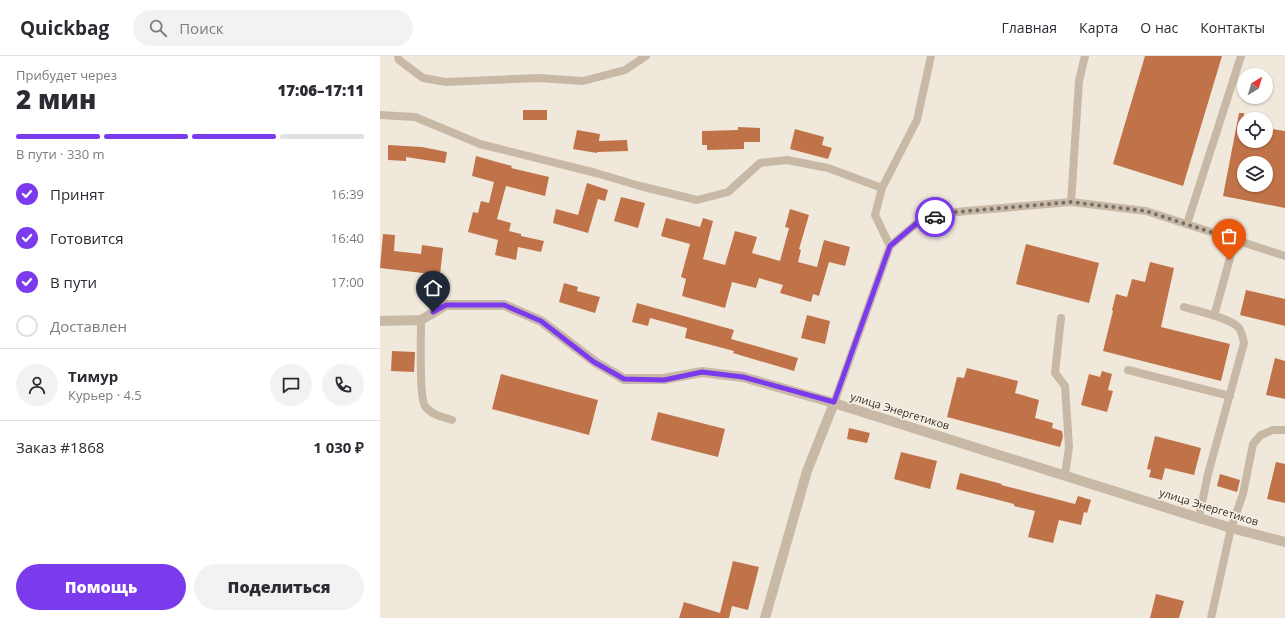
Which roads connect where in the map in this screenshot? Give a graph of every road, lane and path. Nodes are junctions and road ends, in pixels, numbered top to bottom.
1 (398, 56) edge
2 (646, 56) edge
3 (931, 56) edge
4 (1085, 56) edge
5 (1241, 56) edge
6 (380, 115) edge
7 (882, 188) junction
8 (1071, 202) junction
9 (1187, 224) junction
10 (1235, 240) junction
11 (890, 246) junction
12 (1285, 256) edge
13 (1184, 307) dead end
14 (1214, 316) junction
15 (1061, 318) dead end
16 (421, 320) junction
17 (380, 321) edge
18 (1128, 370) dead end
19 (1230, 396) junction
20 (834, 402) junction
21 (452, 420) dead end
22 (1285, 430) edge
23 (1065, 475) junction
24 (1199, 517) junction
25 (1231, 528) junction
26 (1285, 542) edge
27 (765, 618) edge
28 (1211, 618) edge

1 - 2 lane
3 - 7 lane
4 - 8 lane
5 - 9 lane
6 - 7 lane
7 - 11 lane
8 - 9 lane
8 - 11 lane
9 - 10 lane
10 - 12 lane
10 - 14 lane
11 - 20 lane
13 - 14 lane
14 - 19 lane
15 - 23 lane
16 - 17 street, улица Энергетиков
16 - 20 street, улица Энергетиков
16 - 21 lane
18 - 19 lane
19 - 24 lane
20 - 23 street, улица Энергетиков
20 - 27 street
22 - 25 lane
23 - 24 street, улица Энергетиков
24 - 25 street, улица Энергетиков
25 - 26 street, улица Энергетиков
25 - 28 lane

